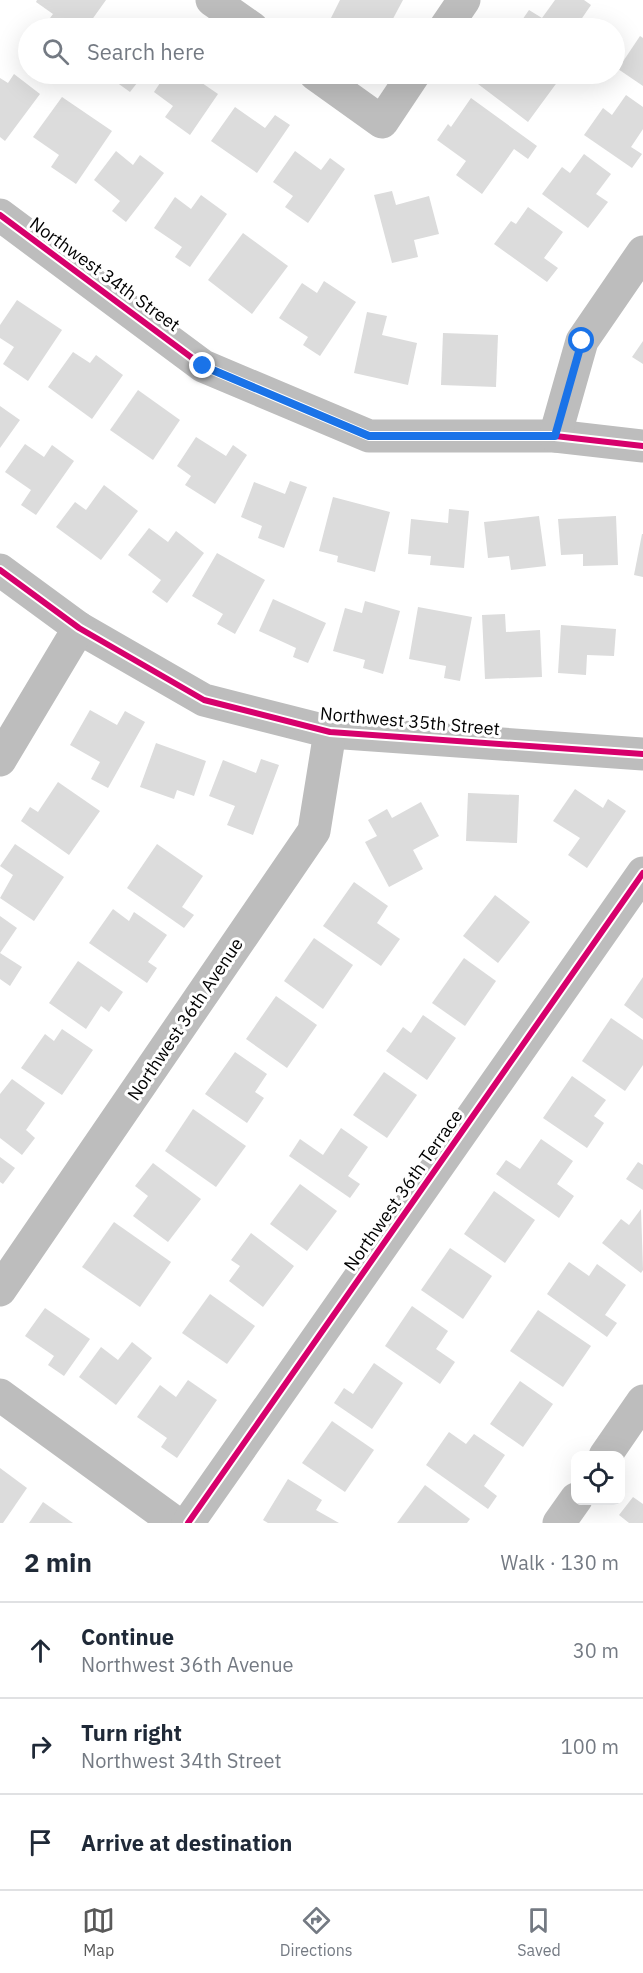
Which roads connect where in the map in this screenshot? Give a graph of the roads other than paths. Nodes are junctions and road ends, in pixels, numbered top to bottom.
1 (212, 0) edge
2 (464, 0) edge
3 (238, 18) edge
4 (452, 18) edge
5 (329, 84) edge
6 (407, 84) edge
7 (0, 215) edge
8 (643, 252) edge
9 (555, 436) junction
10 (643, 446) edge
11 (0, 570) edge
12 (79, 628) junction
13 (330, 732) junction
14 (643, 754) edge
15 (0, 760) edge
16 (643, 873) edge
17 (0, 1290) edge
18 (0, 1395) edge
19 (643, 1401) edge
20 (608, 1451) edge
21 (572, 1505) edge
22 (176, 1523) edge
23 (188, 1523) edge
24 (559, 1523) edge

1 - 3 street
2 - 4 street
5 - 6 street
7 - 9 street, Northwest 34th Street
8 - 9 street
9 - 10 street, Northwest 34th Street
11 - 12 street, Northwest 35th Street
12 - 13 street, Northwest 35th Street
12 - 15 street
13 - 14 street, Northwest 35th Street
13 - 17 street, Northwest 36th Avenue
16 - 23 street, Northwest 36th Terrace
18 - 22 street
19 - 20 street
21 - 24 street

